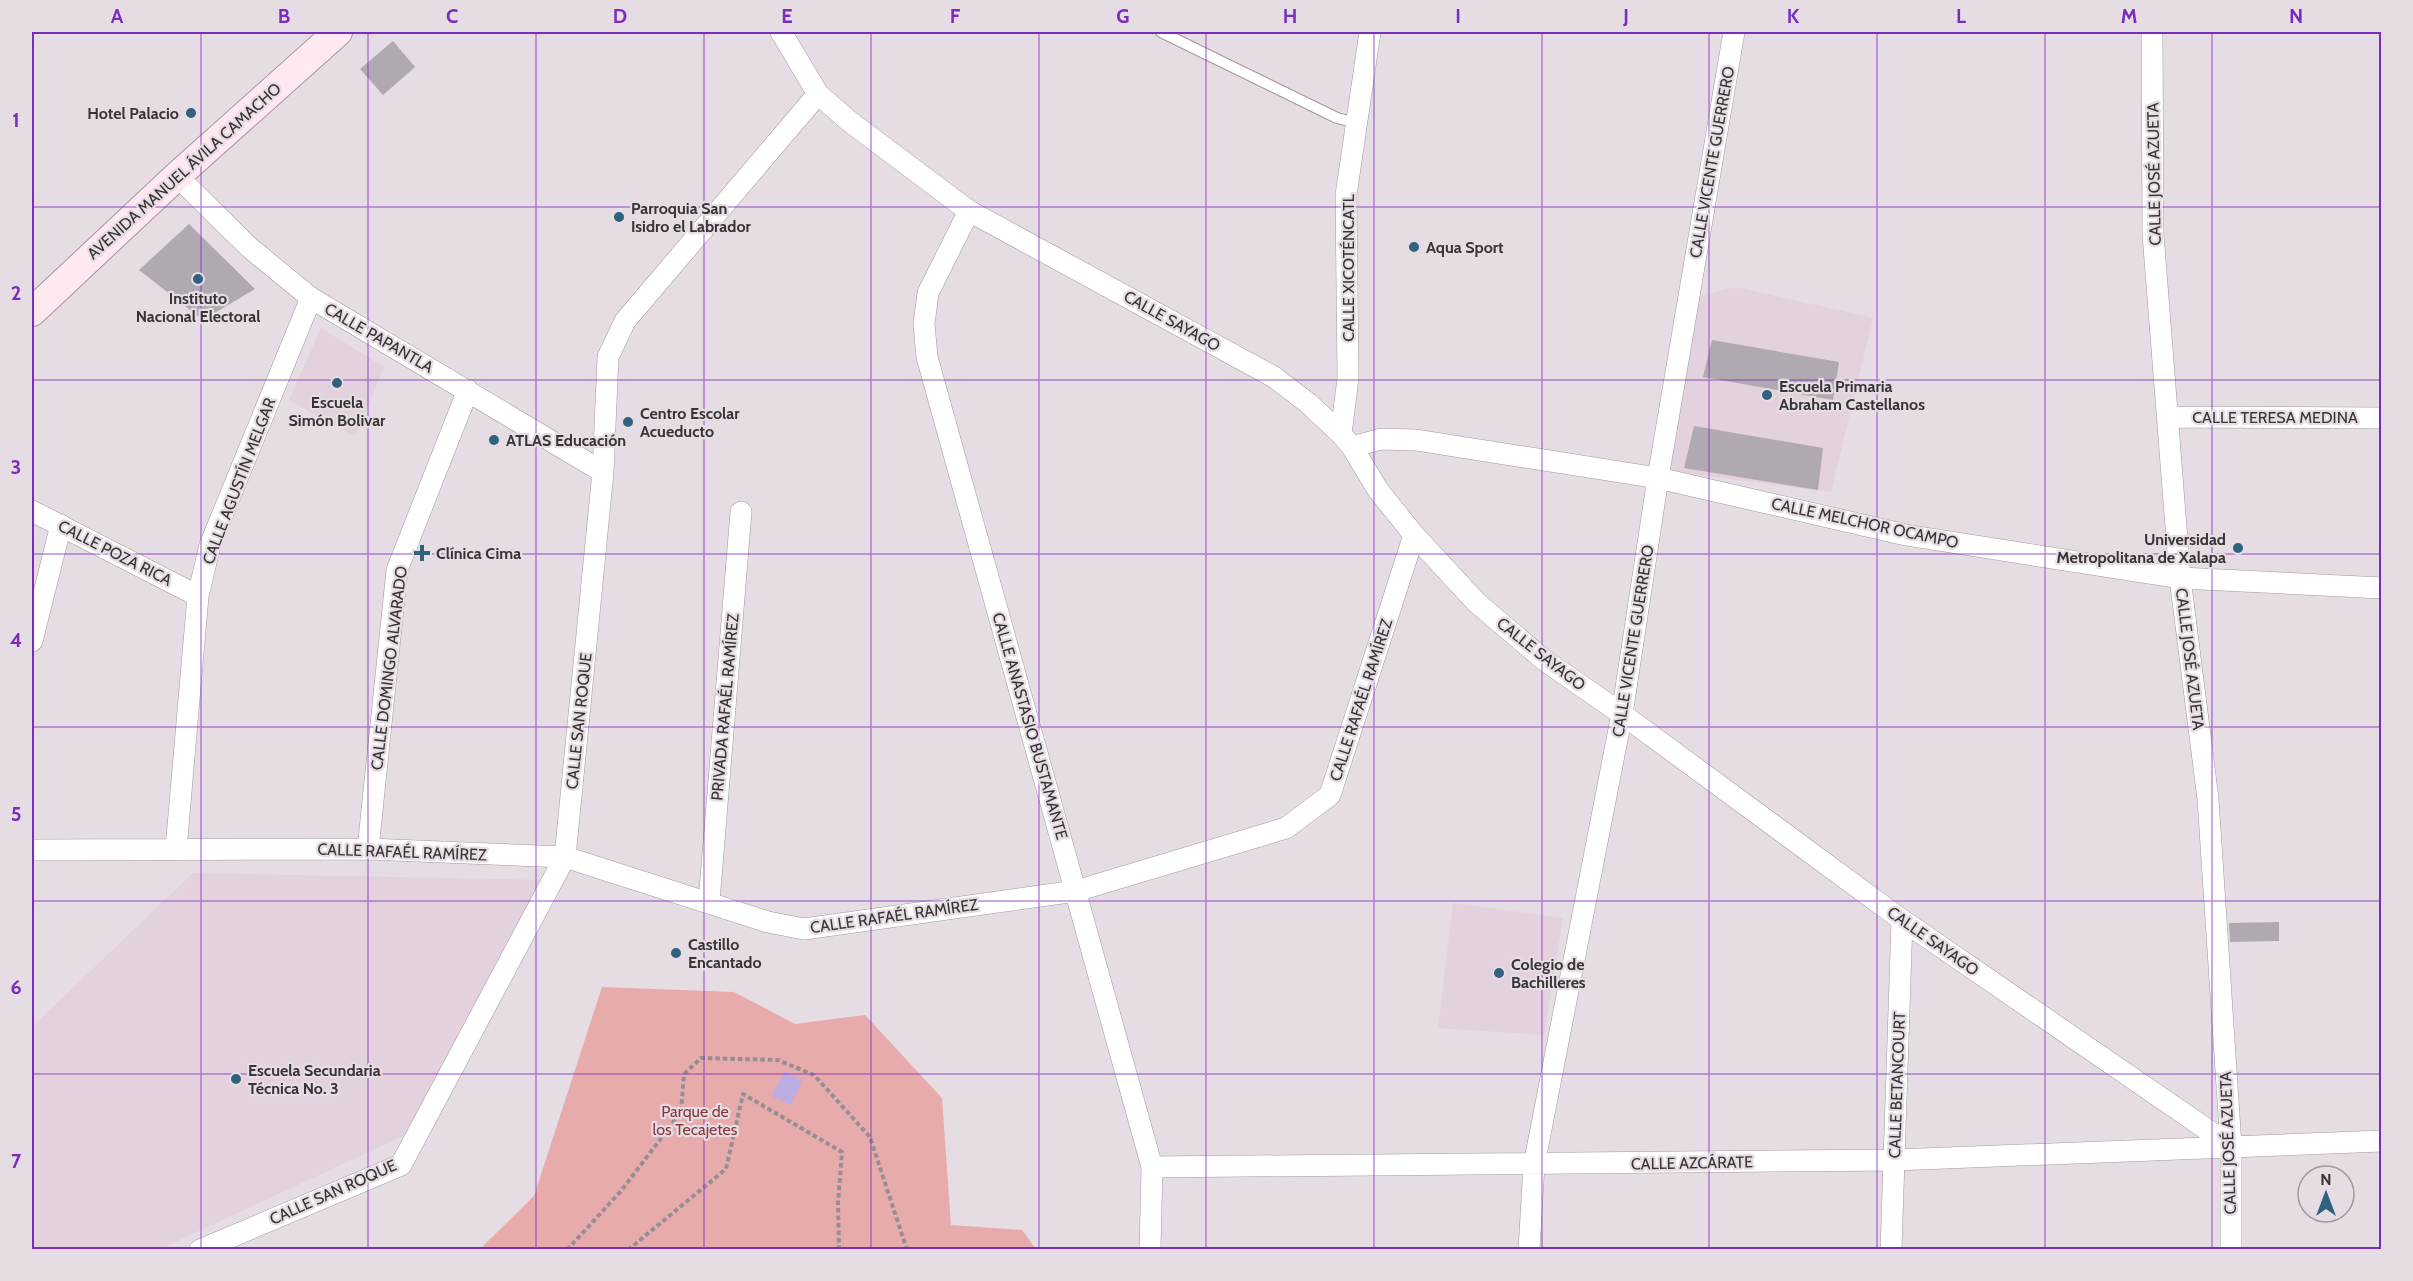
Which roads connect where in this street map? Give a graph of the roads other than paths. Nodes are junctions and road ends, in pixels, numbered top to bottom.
1 (781, 32) edge
2 (1161, 32) edge
3 (1370, 32) edge
4 (1734, 32) edge
5 (2152, 32) edge
6 (326, 36) edge
7 (818, 94) junction
8 (1357, 123) junction
9 (177, 176) junction
10 (969, 211) junction
11 (311, 298) junction
12 (32, 312) edge
13 (468, 390) junction
14 (2168, 417) junction
15 (2382, 418) edge
16 (1346, 440) junction
17 (603, 472) junction
18 (1658, 478) junction
19 (32, 511) edge
20 (741, 512) dead end
21 (61, 525) junction
22 (1414, 536) junction
23 (2180, 578) junction
24 (2382, 588) edge
25 (198, 596) junction
26 (32, 641) edge
27 (1622, 714) junction
28 (176, 849) junction
29 (368, 849) junction
30 (32, 850) edge
31 (565, 857) junction
32 (1076, 891) junction
33 (709, 902) junction
34 (1902, 920) junction
35 (2382, 1141) edge
36 (2231, 1146) junction
37 (1895, 1160) junction
38 (1534, 1165) junction
39 (1152, 1167) junction
40 (200, 1250) edge
41 (1150, 1250) edge
42 (1528, 1250) edge
43 (1891, 1250) edge
44 (2231, 1250) edge

1 - 7 street, CALLE SAYAGO
2 - 8 lane
3 - 8 street, CALLE XICOTÉNCATL
4 - 18 street, CALLE VICENTE GUERRERO
5 - 14 street, CALLE JOSÉ AZUETA
6 - 9 main road, AVENIDA MANUEL ÁVILA CAMACHO
7 - 10 street, CALLE SAYAGO
7 - 17 street, CALLE SAN ROQUE
8 - 16 street, CALLE XICOTÉNCATL
9 - 11 street, CALLE PAPANTLA
9 - 12 main road, AVENIDA MANUEL ÁVILA CAMACHO
10 - 16 street, CALLE SAYAGO
10 - 32 street, CALLE ANASTASIO BUSTAMANTE
11 - 13 street, CALLE PAPANTLA
11 - 25 street, CALLE AGUSTÍN MELGAR
13 - 17 street, CALLE PAPANTLA
13 - 29 street, CALLE DOMINGO ALVARADO
14 - 15 street, CALLE TERESA MEDINA
14 - 23 street, CALLE JOSÉ AZUETA
16 - 18 street, CALLE MELCHOR OCAMPO
16 - 22 street, CALLE SAYAGO
17 - 31 street, CALLE SAN ROQUE
18 - 23 street, CALLE MELCHOR OCAMPO
18 - 27 street, CALLE VICENTE GUERRERO
19 - 21 street, CALLE POZA RICA
20 - 33 street, PRIVADA RAFAÉL RAMÍREZ
21 - 25 street, CALLE POZA RICA
21 - 26 street
22 - 27 street, CALLE SAYAGO
22 - 32 street, CALLE RAFAÉL RAMÍREZ
23 - 24 street, CALLE MELCHOR OCAMPO
23 - 36 street, CALLE JOSÉ AZUETA
25 - 28 street, CALLE AGUSTÍN MELGAR
27 - 34 street, CALLE SAYAGO
27 - 38 street, CALLE VICENTE GUERRERO
28 - 29 street, CALLE RAFAÉL RAMÍREZ
28 - 30 street, CALLE RAFAÉL RAMÍREZ
29 - 31 street, CALLE RAFAÉL RAMÍREZ
31 - 33 street, CALLE RAFAÉL RAMÍREZ
31 - 40 street, CALLE SAN ROQUE
32 - 33 street, CALLE RAFAÉL RAMÍREZ
32 - 39 street, CALLE ANASTASIO BUSTAMANTE
34 - 36 street, CALLE SAYAGO
34 - 37 street, CALLE BETANCOURT
35 - 36 street
36 - 37 street, CALLE AZCÁRATE
36 - 44 street, CALLE JOSÉ AZUETA
37 - 38 street, CALLE AZCÁRATE
37 - 43 street, CALLE BETANCOURT
38 - 39 street, CALLE AZCÁRATE
38 - 42 street, CALLE VICENTE GUERRERO
39 - 41 street, CALLE ANASTASIO BUSTAMANTE

